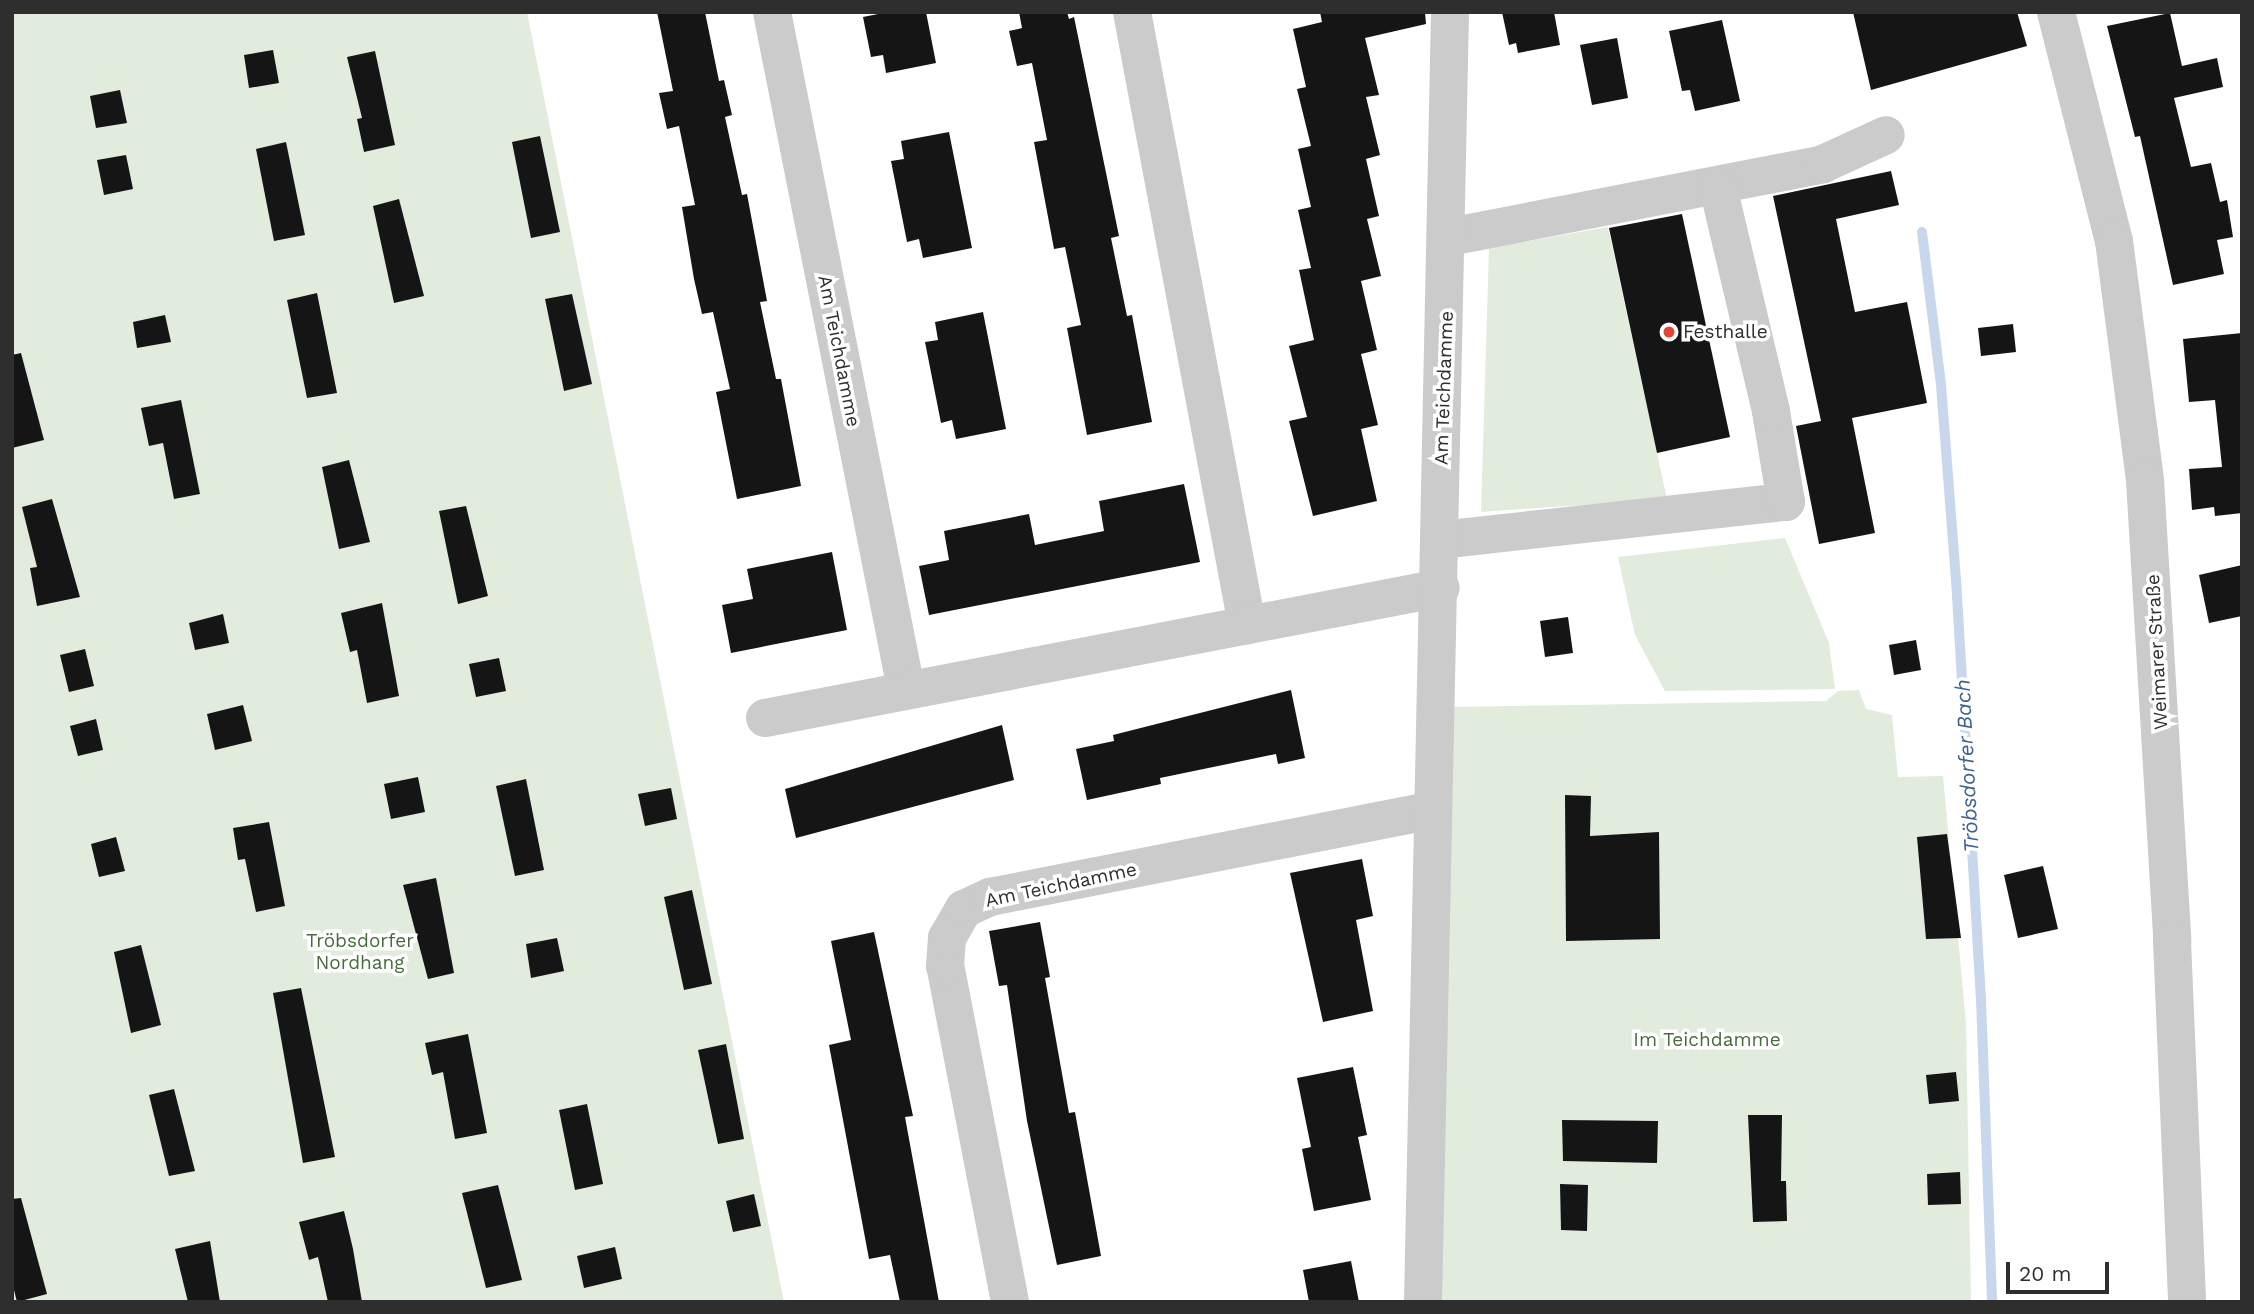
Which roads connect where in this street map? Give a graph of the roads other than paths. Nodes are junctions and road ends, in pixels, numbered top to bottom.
1 (772, 12) edge
2 (1132, 12) edge
3 (1450, 12) edge
4 (2056, 12) edge
5 (1886, 135) dead end
6 (1718, 187) junction
7 (1448, 237) junction
8 (1440, 540) junction
9 (1441, 588) junction
10 (1247, 625) junction
11 (906, 689) junction
12 (765, 719) dead end
13 (1432, 810) junction
14 (1010, 1302) edge
15 (1423, 1302) edge
16 (2187, 1302) edge

1 - 11 street, Am Teichdamme
2 - 10 street
3 - 7 street, Am Teichdamme
4 - 16 street, Weimarer Straße
5 - 6 street
6 - 7 street
6 - 8 street
7 - 8 street, Am Teichdamme
8 - 9 street, Am Teichdamme
9 - 10 street
9 - 13 street, Am Teichdamme
10 - 11 street
11 - 12 street
13 - 14 street, Am Teichdamme
13 - 15 street, Am Teichdamme

